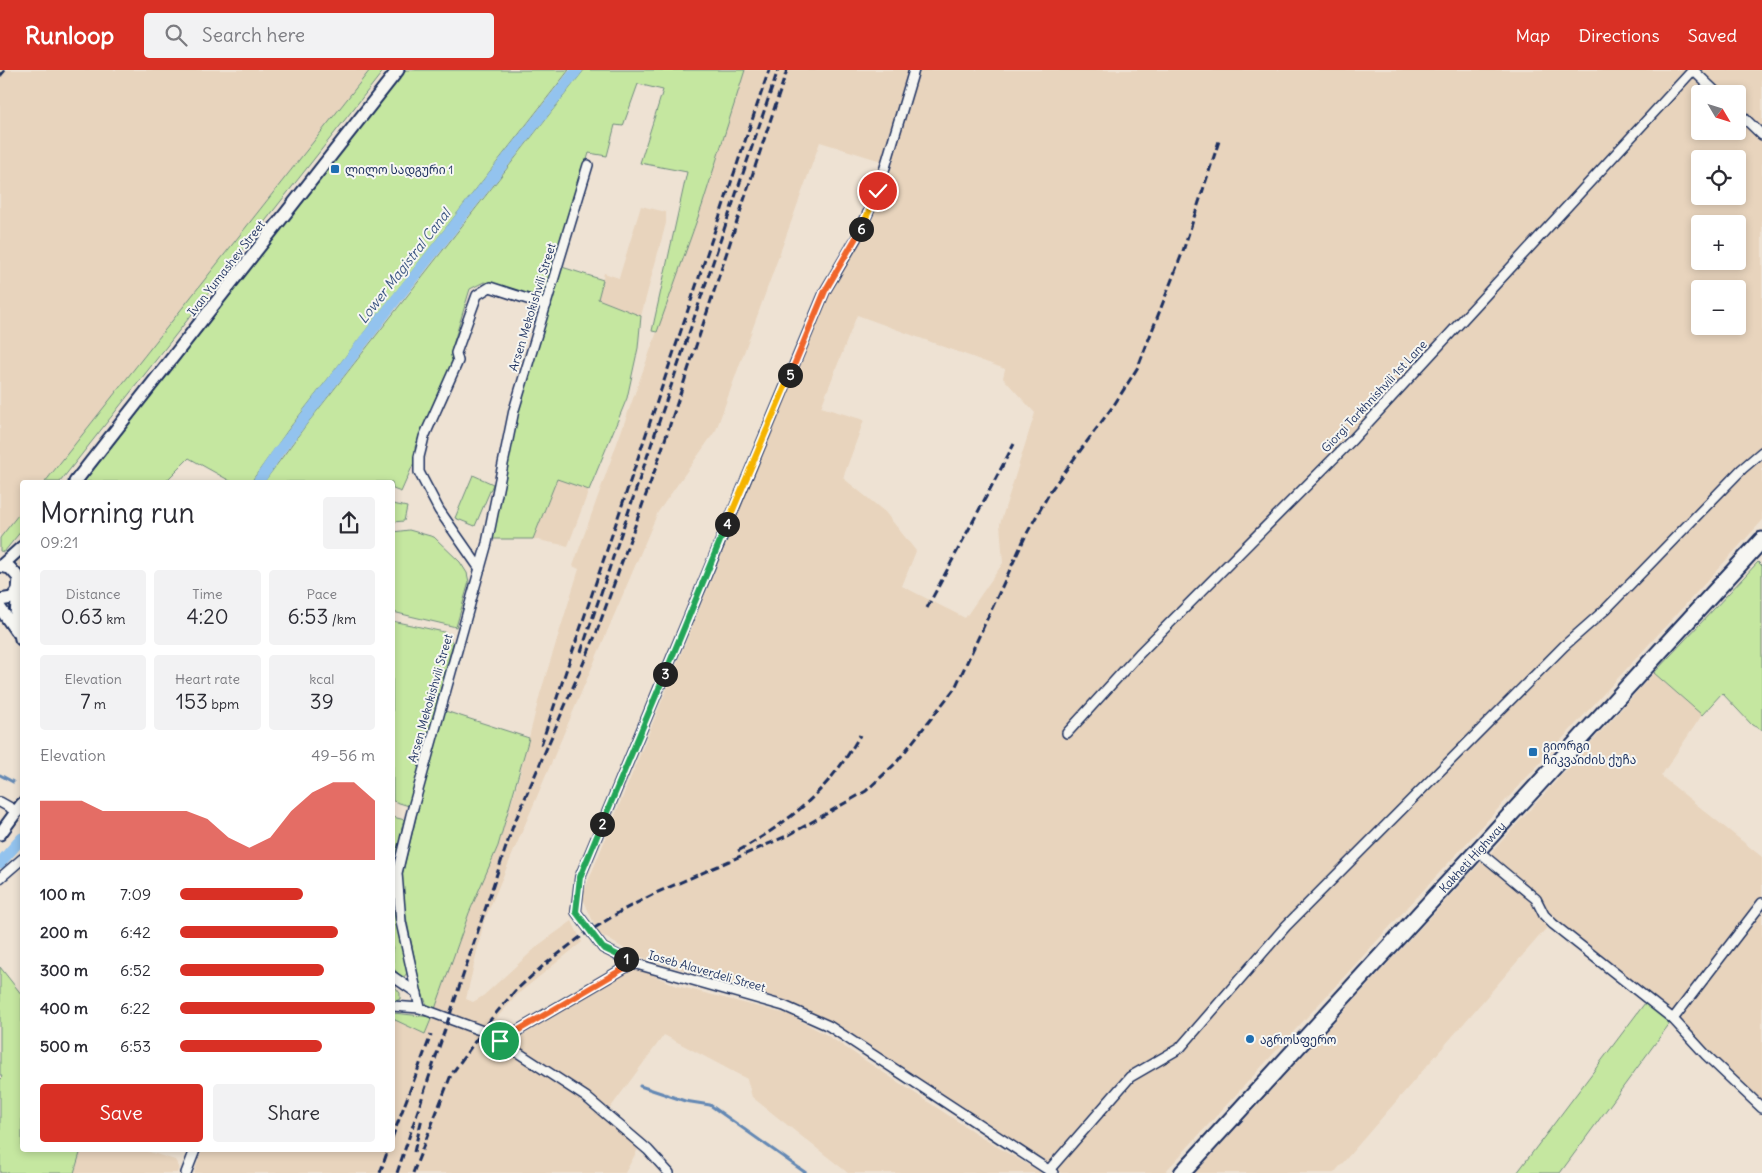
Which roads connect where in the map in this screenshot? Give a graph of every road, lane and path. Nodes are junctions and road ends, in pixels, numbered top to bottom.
1 (398, 70) edge
2 (914, 70) edge
3 (1693, 70) edge
4 (1709, 85) edge
5 (1746, 120) edge
6 (1762, 135) edge
7 (588, 165) dead end
8 (546, 305) junction
9 (1762, 452) edge
10 (77, 480) edge
11 (1762, 540) edge
12 (20, 549) edge
13 (1, 566) edge
14 (480, 569) junction
15 (20, 582) edge
16 (0, 600) edge
17 (0, 608) edge
18 (20, 632) edge
19 (20, 637) edge
20 (1067, 733) dead end
21 (0, 802) edge
22 (20, 808) edge
23 (0, 834) edge
24 (1477, 850) junction
25 (20, 862) edge
26 (0, 878) edge
27 (1762, 903) edge
28 (633, 963) junction
29 (395, 978) edge
30 (417, 992) junction
31 (395, 1006) edge
32 (420, 1008) junction
33 (1673, 1019) junction
34 (500, 1041) junction
35 (1762, 1108) edge
36 (194, 1152) edge
37 (1051, 1171) edge
38 (186, 1173) edge
39 (669, 1173) edge
40 (1182, 1173) edge

1 - 10 street, Ivan Yumashev Street
2 - 28 street, Ioseb Alaverdeli Street
3 - 4 street
3 - 20 street, Giorgi Tarkhnishvili 1st Lane
5 - 6 street
7 - 8 street, Arsen Mekokishvili Street
8 - 14 street, Arsen Mekokishvili Street
8 - 14 street
9 - 37 street
11 - 24 highway, Kakheti Highway
12 - 13 street
13 - 15 street
14 - 30 street, Arsen Mekokishvili Street
15 - 16 street
15 - 18 street
17 - 19 street
21 - 22 street
22 - 23 street
24 - 33 street
24 - 40 highway, Kakheti Highway
25 - 26 street
27 - 33 street
28 - 34 street
28 - 37 street, Ioseb Alaverdeli Street
29 - 30 street
30 - 32 street, Arsen Mekokishvili Street
31 - 32 street
32 - 34 street
33 - 35 street
34 - 39 street
36 - 38 street

